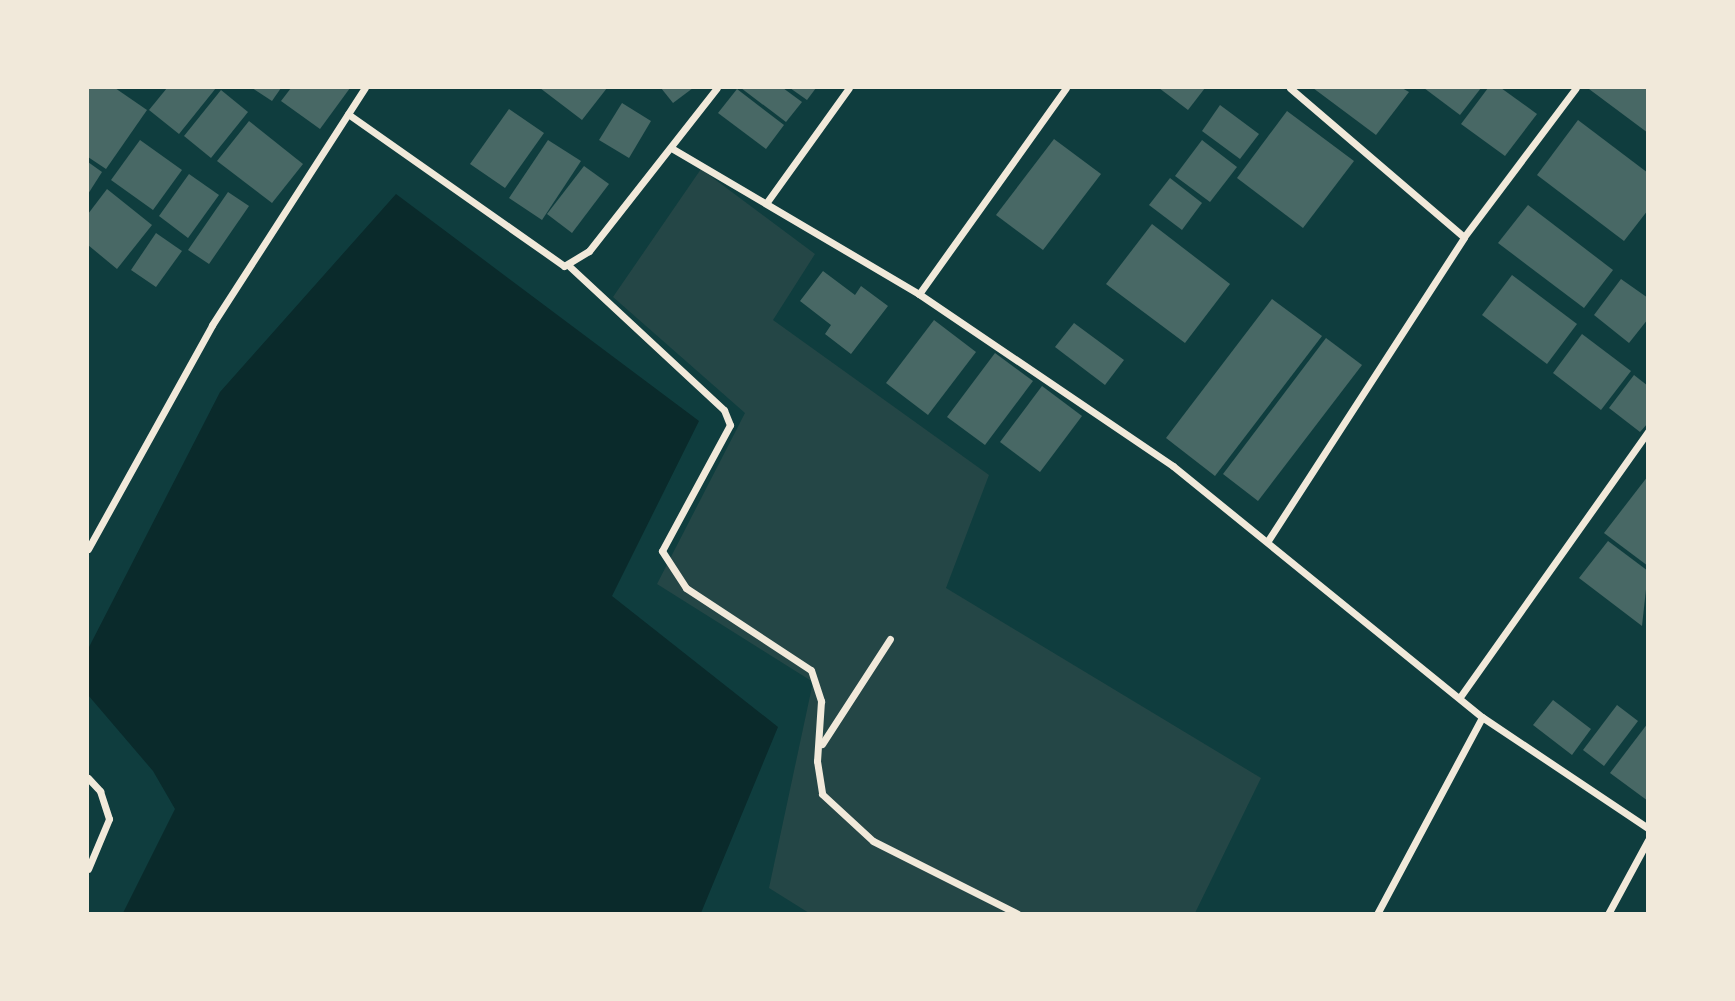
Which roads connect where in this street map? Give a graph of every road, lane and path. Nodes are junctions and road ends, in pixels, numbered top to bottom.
1 (365, 88) edge
2 (717, 88) edge
3 (849, 88) edge
4 (1066, 88) edge
5 (1290, 88) edge
6 (1576, 88) edge
7 (348, 114) junction
8 (673, 149) junction
9 (767, 202) junction
10 (1464, 237) junction
11 (568, 265) junction
12 (919, 294) junction
13 (1647, 431) edge
14 (1269, 539) junction
15 (88, 549) edge
16 (890, 639) dead end
17 (1460, 697) junction
18 (1482, 717) junction
19 (821, 744) junction
20 (88, 778) edge
21 (1647, 828) edge
22 (1647, 840) edge
23 (88, 869) edge
24 (1018, 914) edge
25 (1377, 914) edge
26 (1608, 914) edge

1 - 7 street
2 - 8 street
3 - 9 street
4 - 12 street
5 - 10 street
6 - 10 street
7 - 11 street
7 - 15 street
8 - 9 street
8 - 11 street
9 - 12 street
10 - 14 street
11 - 19 street
12 - 14 street
13 - 17 street
14 - 17 street
16 - 19 street
17 - 18 street
18 - 21 street
18 - 25 street
19 - 24 street
20 - 23 street
22 - 26 street

